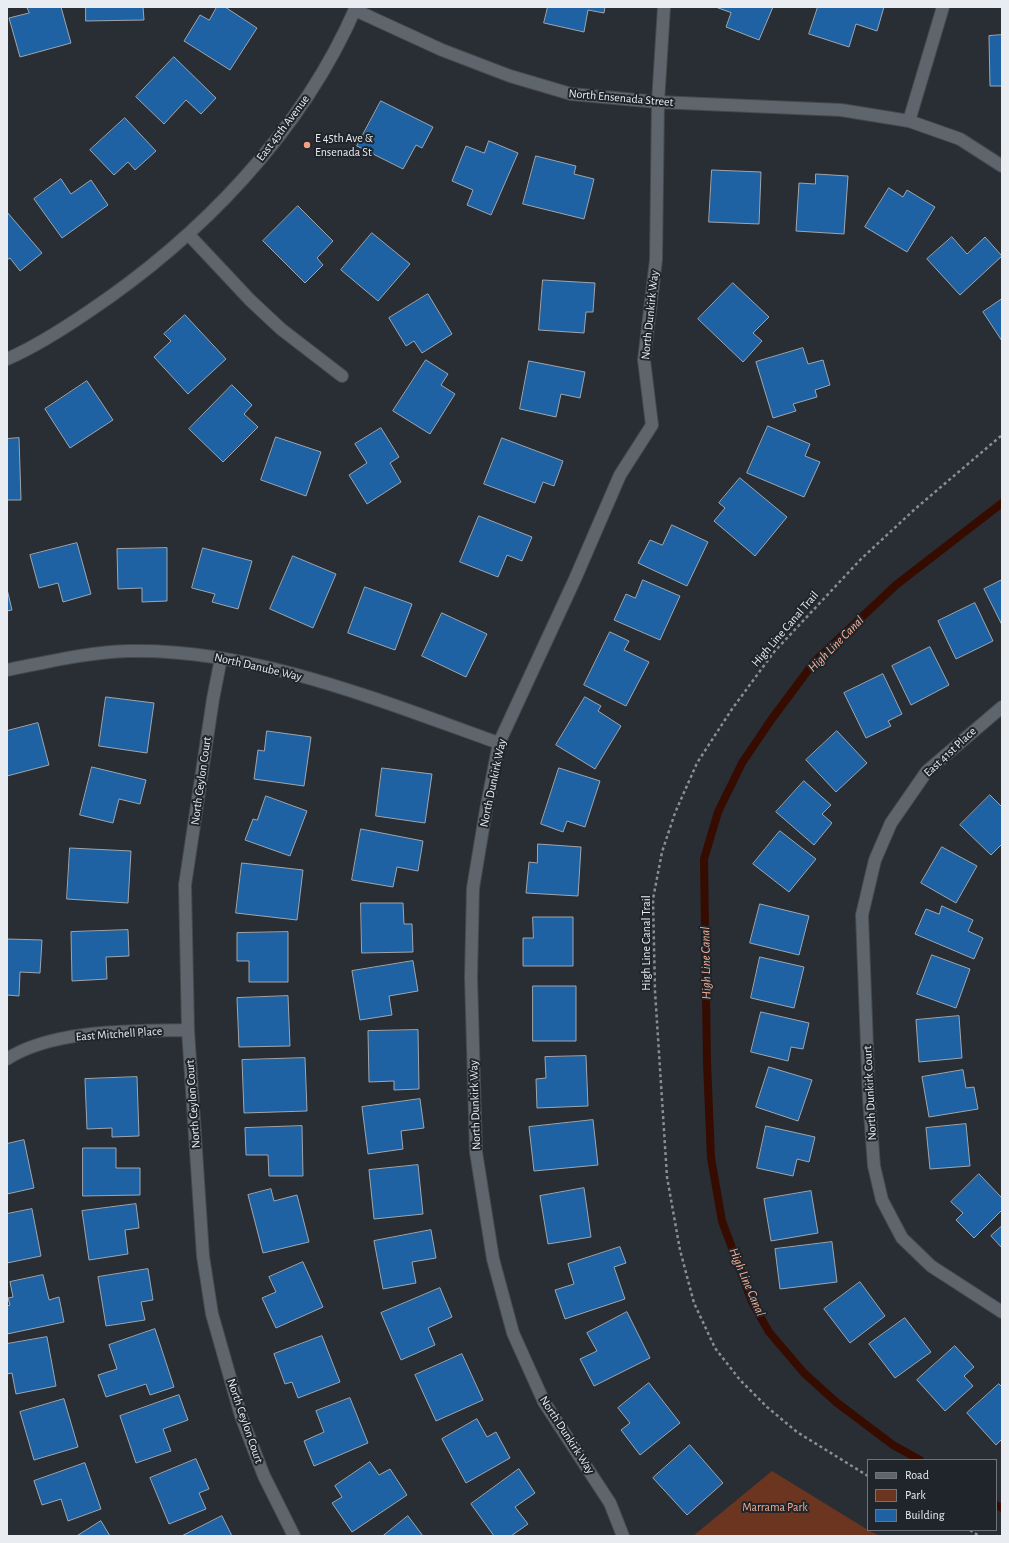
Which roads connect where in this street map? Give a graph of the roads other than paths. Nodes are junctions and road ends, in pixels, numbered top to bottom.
1 (664, 7) edge
2 (943, 7) edge
3 (354, 8) edge
4 (658, 102) junction
5 (909, 121) junction
6 (1002, 166) edge
7 (189, 235) junction
8 (7, 359) edge
9 (342, 376) dead end
10 (221, 658) junction
11 (7, 670) edge
12 (1002, 707) edge
13 (499, 743) junction
14 (891, 823) joint
15 (188, 1030) junction
16 (7, 1059) edge
17 (1002, 1312) edge
18 (294, 1536) edge
19 (624, 1536) edge

1 - 4 street, North Dunkirk Way
2 - 5 street
3 - 4 street, North Ensenada Street
3 - 7 street, East 45th Avenue
4 - 5 street, North Ensenada Street
4 - 13 street, North Dunkirk Way
5 - 6 street, North Ensenada Street
7 - 8 street, East 45th Avenue
7 - 9 street
10 - 11 street, North Danube Way
10 - 13 street, North Danube Way
10 - 15 street, North Ceylon Court
12 - 14 street, East 41st Place
13 - 19 street, North Dunkirk Way
14 - 17 street, North Dunkirk Court
15 - 16 street, East Mitchell Place
15 - 18 street, North Ceylon Court

